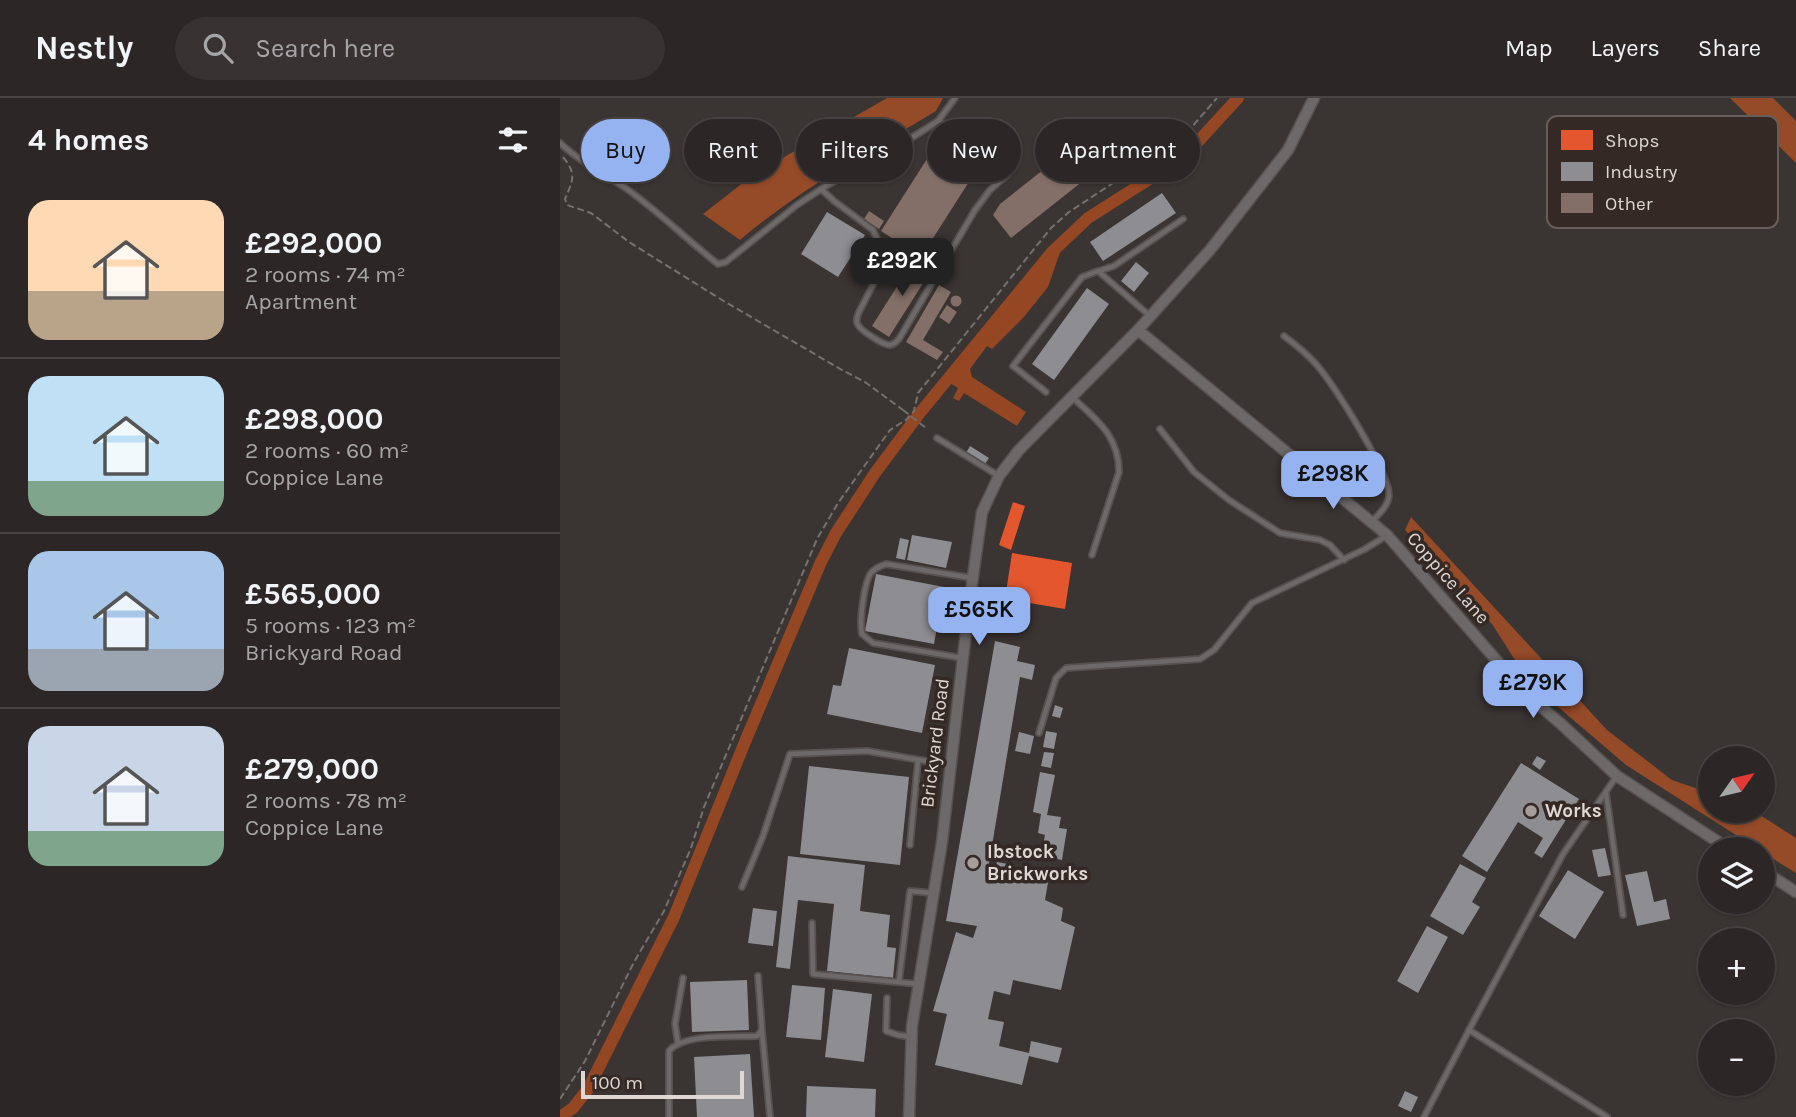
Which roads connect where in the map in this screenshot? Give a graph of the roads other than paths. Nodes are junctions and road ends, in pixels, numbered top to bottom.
1 (955, 98) edge
2 (1314, 98) edge
3 (939, 119) edge
4 (927, 127) edge
5 (560, 144) edge
6 (999, 182) edge
7 (821, 189) junction
8 (1183, 219) dead end
9 (1098, 271) junction
10 (1150, 316) junction
11 (1138, 330) junction
12 (1284, 336) dead end
13 (1046, 392) dead end
14 (1072, 397) junction
15 (1160, 429) dead end
16 (937, 438) dead end
17 (999, 476) junction
18 (1371, 522) junction
19 (1387, 535) junction
20 (1092, 555) dead end
21 (1344, 560) junction
22 (972, 579) junction
23 (963, 658) junction
24 (1039, 733) dead end
25 (918, 760) junction
26 (950, 765) junction
27 (1617, 776) junction
28 (1605, 792) junction
29 (1711, 837) edge
30 (911, 845) dead end
31 (1775, 878) edge
32 (742, 887) dead end
33 (1796, 892) edge
34 (933, 893) junction
35 (1623, 915) dead end
36 (812, 923) dead end
37 (758, 976) dead end
38 (683, 978) dead end
39 (899, 981) junction
40 (919, 984) junction
41 (887, 998) dead end
42 (762, 1030) junction
43 (1469, 1030) junction
44 (912, 1037) junction
45 (678, 1044) junction
46 (669, 1117) edge
47 (770, 1117) edge
48 (909, 1117) edge
49 (1424, 1117) edge
50 (1606, 1117) edge

1 - 3 lane
2 - 10 street, Brickyard Road
4 - 7 lane
5 - 7 lane
6 - 7 lane
8 - 9 lane
9 - 10 lane
9 - 13 lane
10 - 11 street, Brickyard Road
11 - 14 street, Brickyard Road
11 - 18 street, Coppice Lane
12 - 18 lane
14 - 17 street, Brickyard Road
14 - 20 lane
15 - 21 lane
16 - 17 lane
17 - 22 street, Brickyard Road
18 - 19 street, Coppice Lane
19 - 21 lane
19 - 27 street, Coppice Lane
21 - 24 lane
22 - 23 street, Brickyard Road
22 - 23 lane
23 - 26 street, Brickyard Road
25 - 26 lane
25 - 30 lane
25 - 32 lane
26 - 34 street, Brickyard Road
27 - 28 lane
27 - 29 street, Coppice Lane
28 - 35 lane
28 - 43 lane
31 - 33 street
34 - 39 lane
34 - 40 street, Brickyard Road
36 - 39 lane
37 - 42 lane
38 - 45 lane
39 - 40 lane
40 - 44 street, Brickyard Road
41 - 44 lane
42 - 45 lane
42 - 47 lane
43 - 49 lane
43 - 50 lane
44 - 48 street, Brickyard Road
45 - 46 lane

